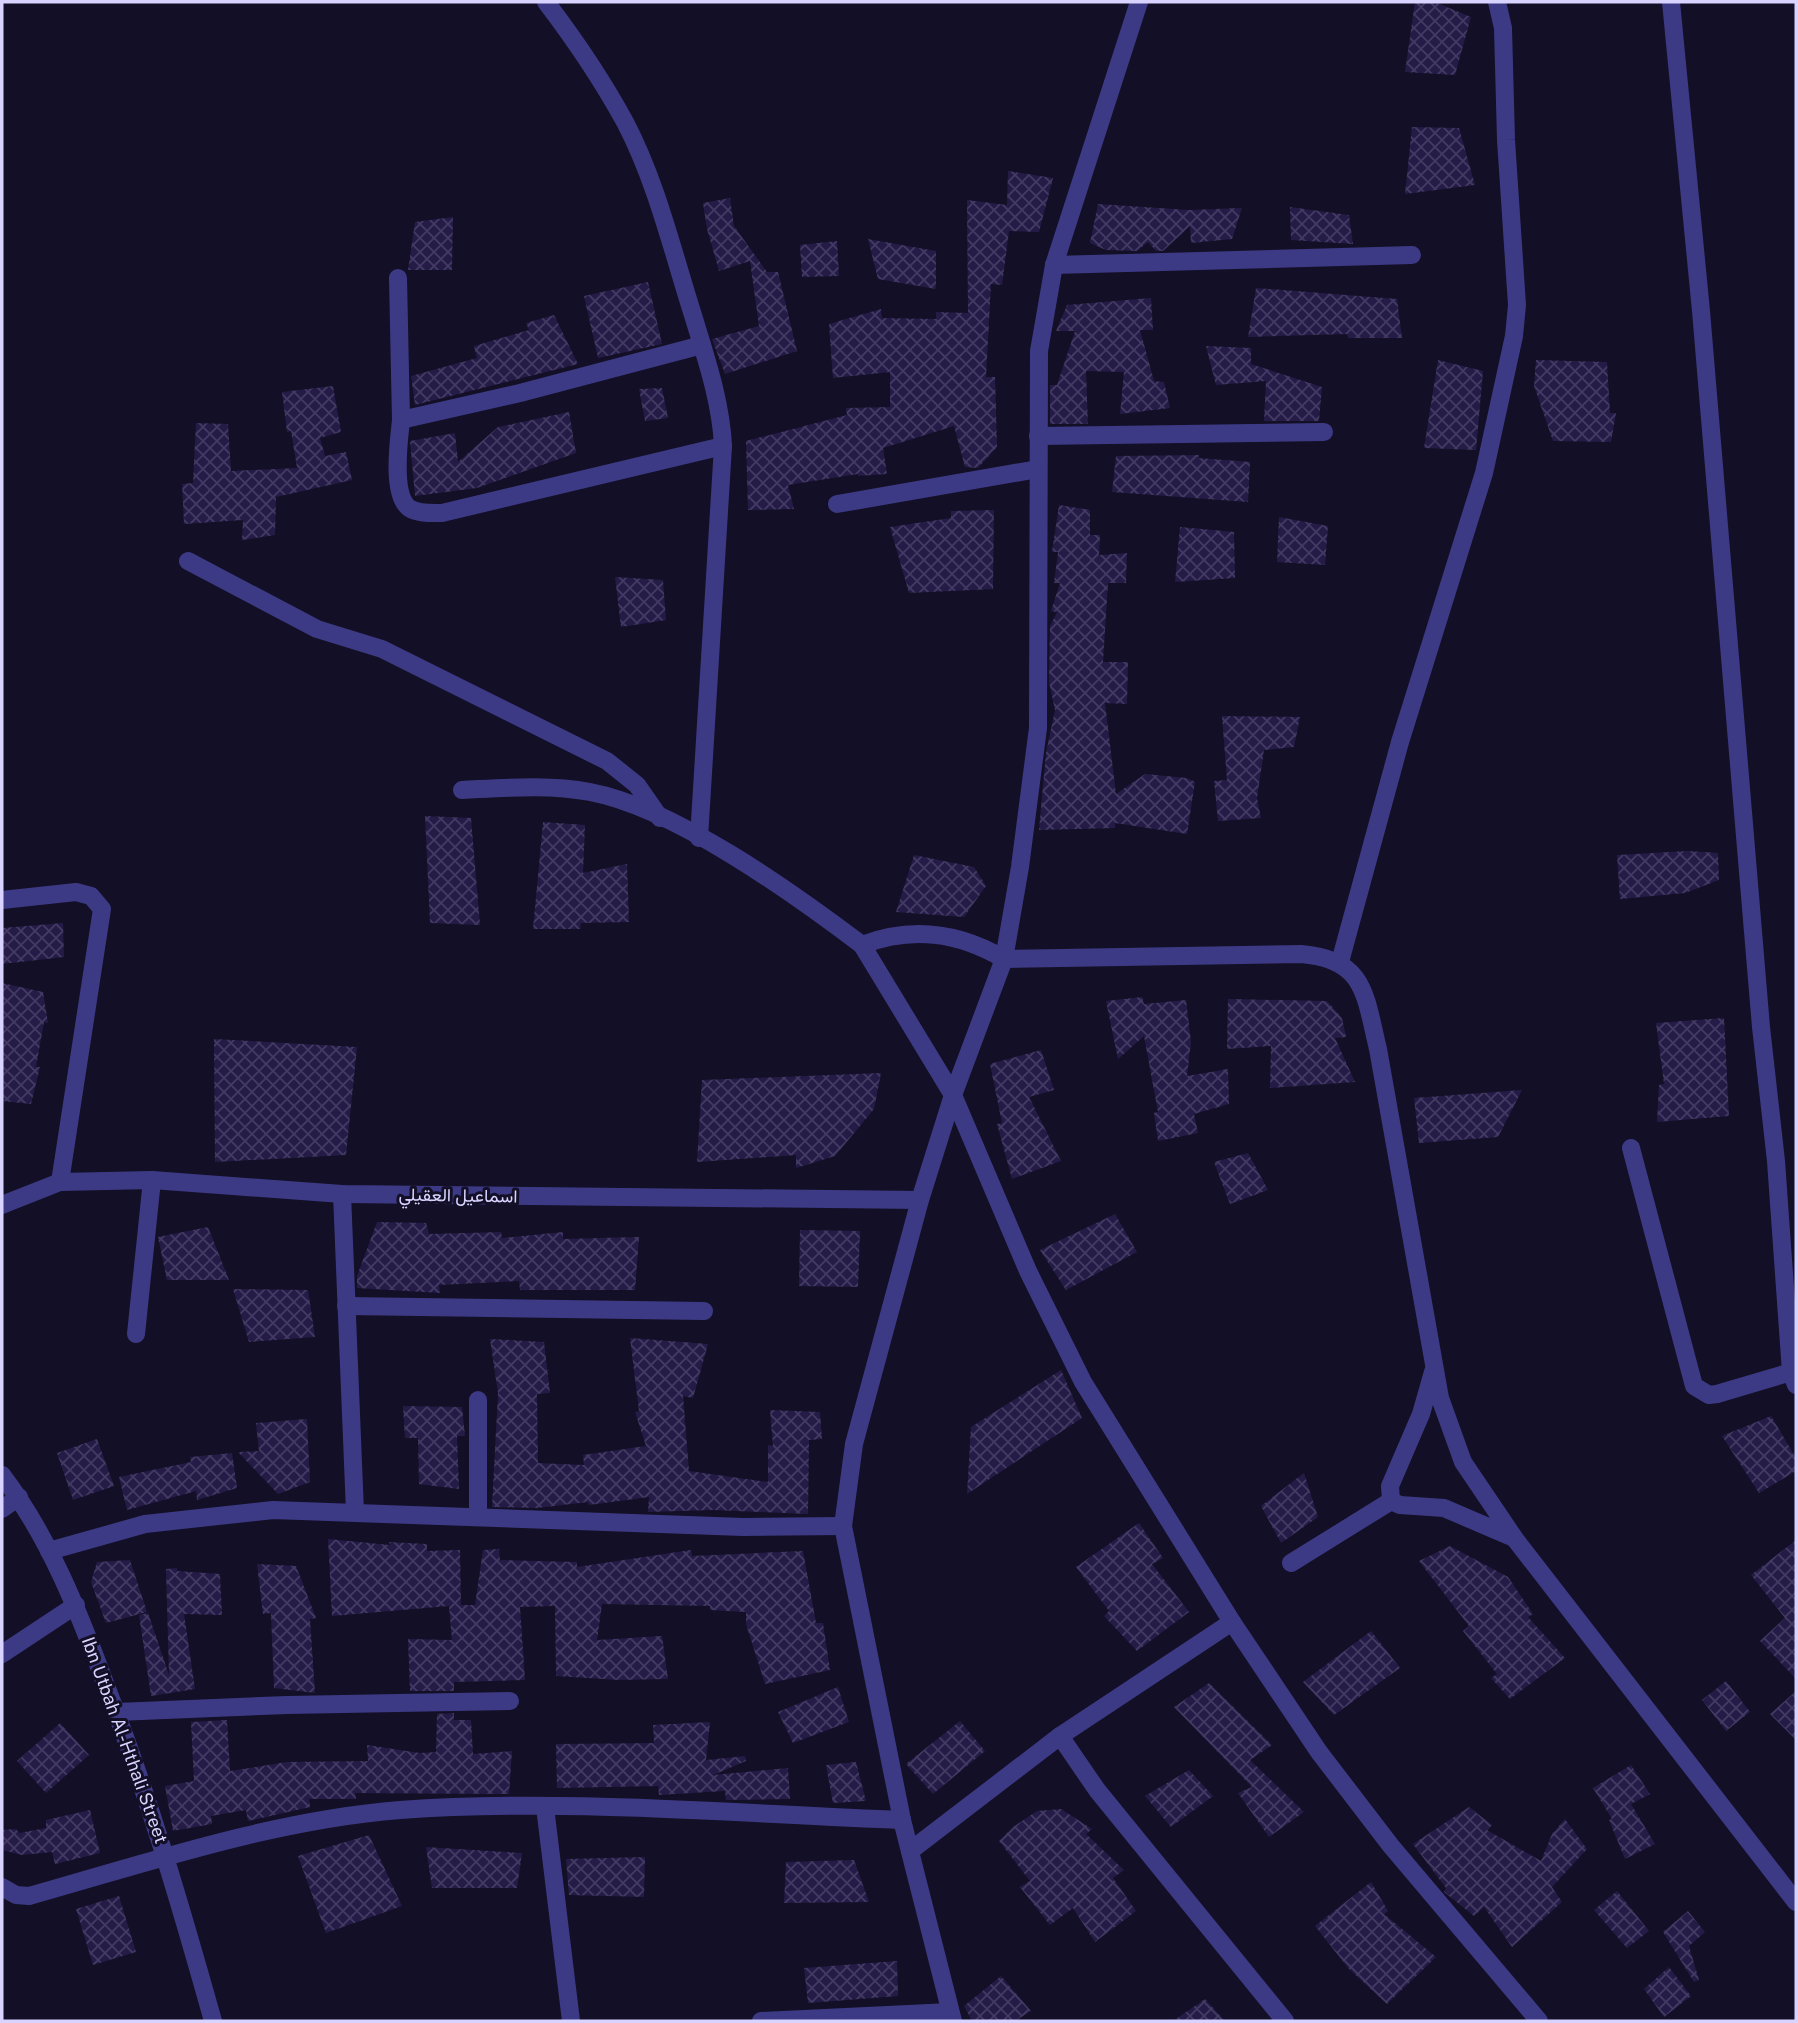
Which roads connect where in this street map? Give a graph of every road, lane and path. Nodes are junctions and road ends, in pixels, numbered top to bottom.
1 (547, 2) edge
2 (1139, 2) edge
3 (1497, 2) edge
4 (1671, 2) edge
5 (1412, 256) dead end
6 (1055, 265) junction
7 (398, 278) dead end
8 (702, 345) junction
9 (401, 420) junction
10 (1324, 432) dead end
11 (1038, 436) junction
12 (723, 446) junction
13 (1038, 469) junction
14 (837, 504) dead end
15 (188, 561) dead end
16 (462, 790) dead end
17 (660, 818) junction
18 (699, 838) junction
19 (2, 900) edge
20 (862, 945) junction
21 (1004, 959) junction
22 (1340, 961) junction
23 (953, 1095) junction
24 (1631, 1147) dead end
25 (152, 1180) junction
26 (60, 1182) junction
27 (342, 1194) junction
28 (920, 1200) junction
29 (2, 1205) edge
30 (346, 1306) junction
31 (704, 1311) dead end
32 (136, 1334) dead end
33 (1434, 1365) junction
34 (1794, 1379) edge
35 (478, 1400) dead end
36 (2, 1475) edge
37 (19, 1497) junction
38 (1391, 1501) junction
39 (2, 1509) edge
40 (355, 1512) junction
41 (478, 1517) junction
42 (843, 1526) junction
43 (1516, 1539) junction
44 (49, 1551) junction
45 (1291, 1563) dead end
46 (76, 1605) junction
47 (1232, 1622) junction
48 (2, 1654) edge
49 (510, 1701) dead end
50 (117, 1712) junction
51 (1060, 1736) junction
52 (545, 1807) junction
53 (902, 1819) junction
54 (910, 1851) junction
55 (167, 1857) junction
56 (2, 1886) edge
57 (1796, 1902) edge
58 (951, 2016) edge
59 (213, 2021) edge
60 (571, 2021) edge
61 (761, 2021) edge
62 (1285, 2021) edge
63 (1539, 2021) edge

1 - 8 street
2 - 6 street
3 - 22 street
4 - 34 street
5 - 6 street
6 - 11 street
7 - 9 street
8 - 9 street
8 - 12 street
9 - 12 street
10 - 11 street
11 - 13 street
12 - 18 street
13 - 14 street
13 - 21 street
15 - 17 street
16 - 17 street
17 - 18 street
18 - 20 street
19 - 26 street
20 - 21 street
20 - 23 street
21 - 22 street
21 - 23 street
22 - 33 street
23 - 28 street
23 - 47 street
24 - 34 street
25 - 26 street, اسماعيل العقيلي
25 - 27 street, اسماعيل العقيلي
25 - 32 street
26 - 29 street, اسماعيل العقيلي
27 - 28 street, اسماعيل العقيلي
27 - 30 street
28 - 42 street
30 - 31 street
30 - 40 street
33 - 38 street
33 - 43 street
35 - 41 street
36 - 37 street, Ibn Utbah Al-Hthali Street
37 - 39 street
37 - 44 street, Ibn Utbah Al-Hthali Street
38 - 43 street
38 - 45 street
40 - 41 street
40 - 44 street
41 - 42 street
42 - 53 street
43 - 57 street
44 - 46 street, Ibn Utbah Al-Hthali Street
46 - 48 street
46 - 50 street, Ibn Utbah Al-Hthali Street
47 - 51 street
47 - 63 street
49 - 50 street
50 - 55 street, Ibn Utbah Al-Hthali Street
51 - 54 street
51 - 62 street
52 - 53 street
52 - 55 street
52 - 60 street
53 - 54 street
54 - 58 street
55 - 56 street
55 - 59 street, Ibn Utbah Al-Hthali Street
58 - 61 street

